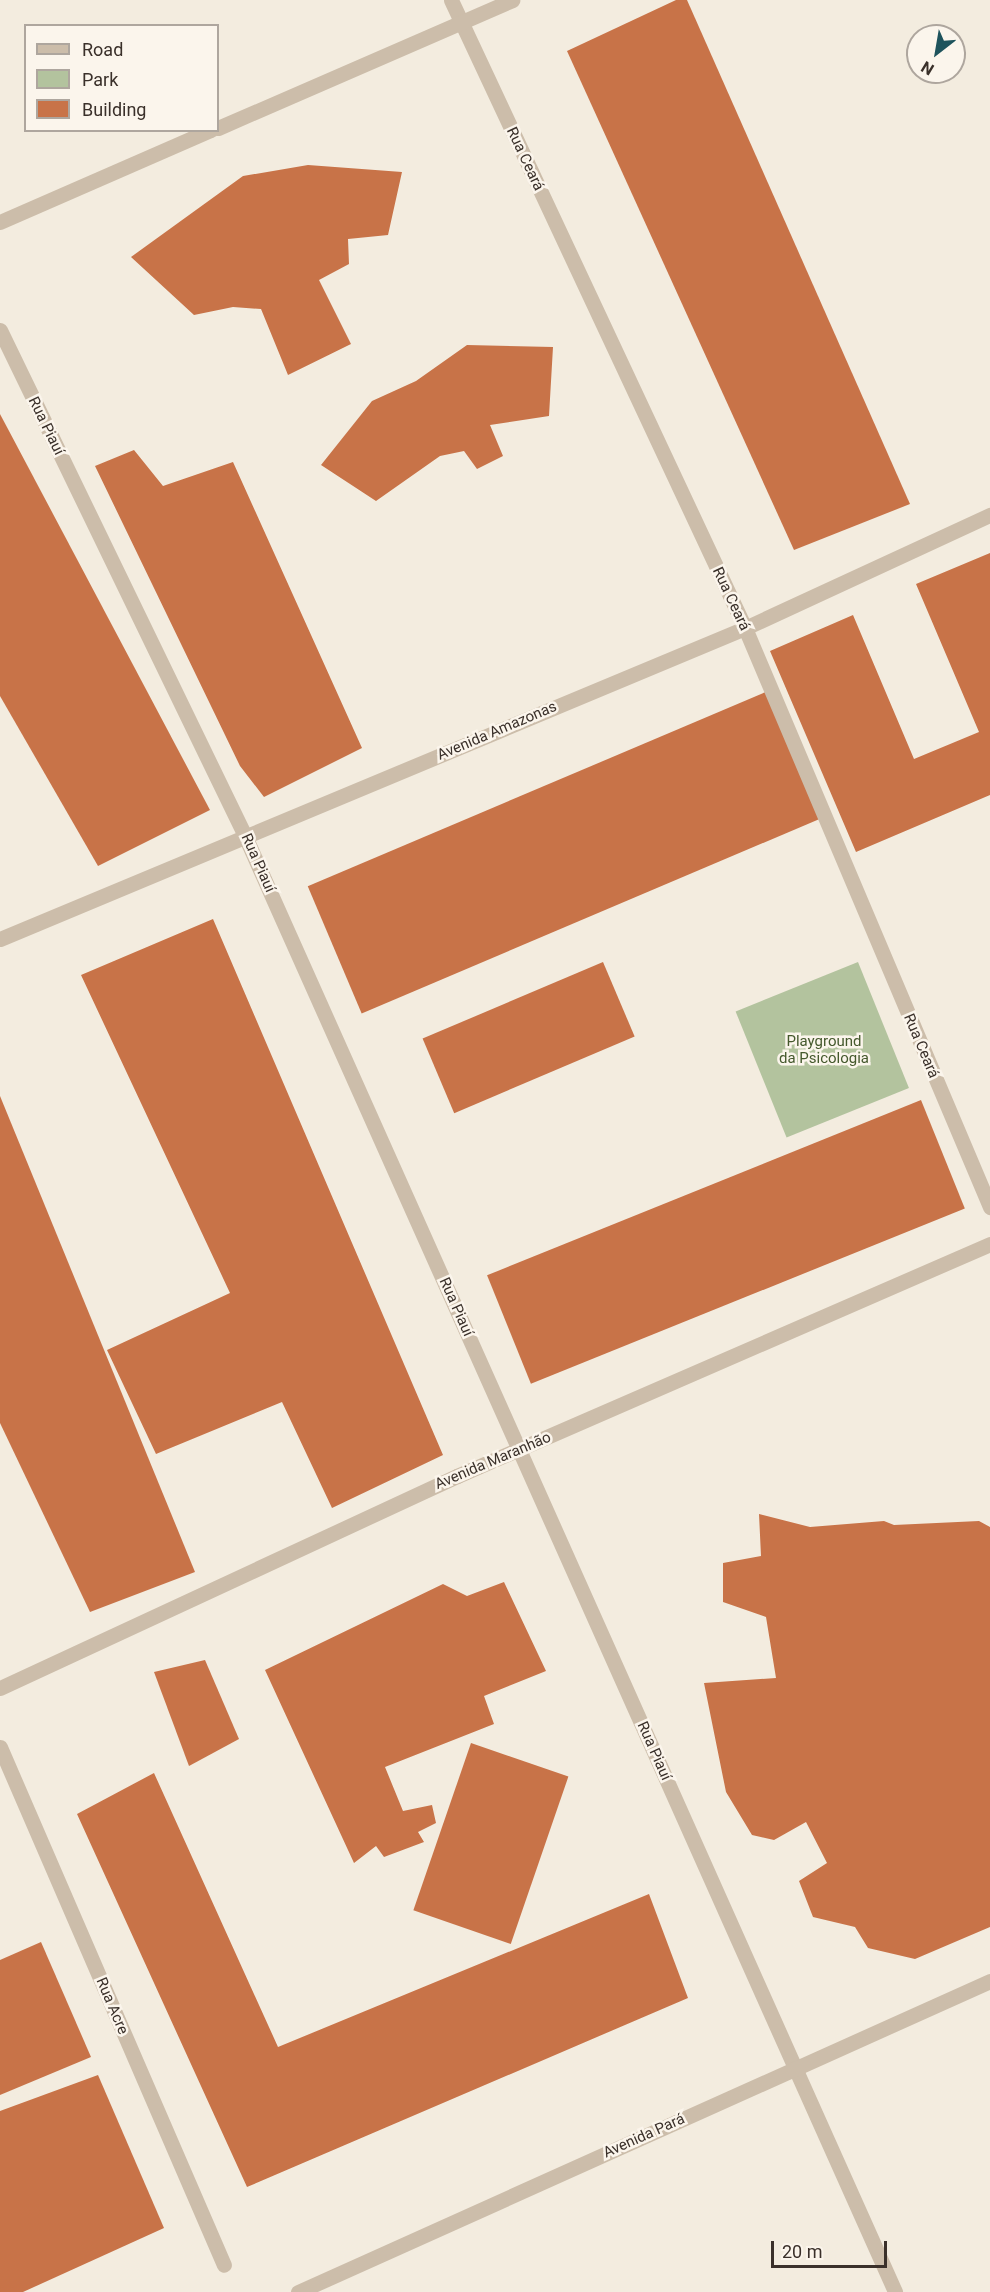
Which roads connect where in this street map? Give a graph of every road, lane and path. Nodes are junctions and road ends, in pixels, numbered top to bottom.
1 (451, 0) edge
2 (512, 0) edge
3 (461, 22) junction
4 (219, 128) edge
5 (206, 132) edge
6 (0, 222) edge
7 (0, 330) edge
8 (990, 515) edge
9 (745, 628) junction
10 (245, 836) junction
11 (0, 939) edge
12 (990, 1207) edge
13 (990, 1244) edge
14 (519, 1450) junction
15 (0, 1688) edge
16 (0, 1747) edge
17 (990, 1981) edge
18 (795, 2068) junction
19 (224, 2265) dead end
20 (306, 2290) edge
21 (895, 2292) edge

1 - 3 street, Rua Ceará
2 - 3 street
3 - 4 street
3 - 9 street, Rua Ceará
5 - 6 street
7 - 10 street, Rua Piauí
8 - 9 street, Avenida Amazonas
9 - 10 street, Avenida Amazonas
9 - 12 street, Rua Ceará
10 - 11 street, Avenida Amazonas
10 - 14 street, Rua Piauí
13 - 14 street, Avenida Maranhão
14 - 15 street, Avenida Maranhão
14 - 18 street, Rua Piauí
16 - 19 street, Rua Acre
17 - 18 street, Avenida Pará
18 - 20 street, Avenida Pará
18 - 21 street, Rua Piauí

